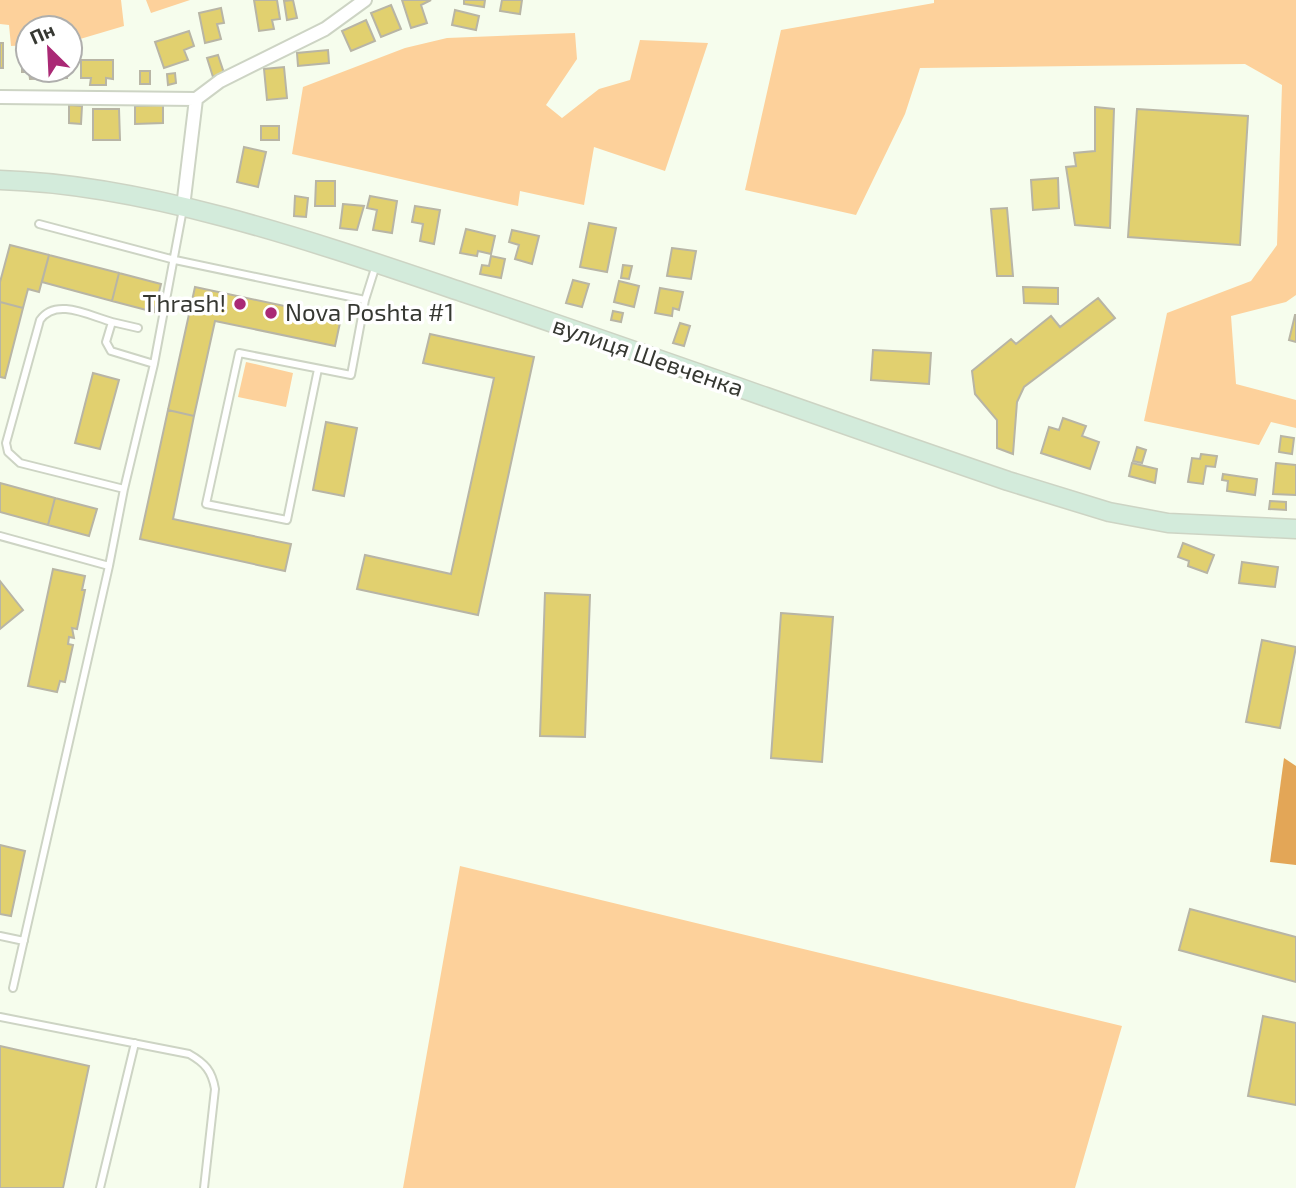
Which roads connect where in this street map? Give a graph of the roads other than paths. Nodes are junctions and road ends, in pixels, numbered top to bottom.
1 (365, 0) edge
2 (0, 97) edge
3 (197, 99) junction
4 (0, 180) edge
5 (183, 207) junction
6 (39, 224) dead end
7 (175, 260) junction
8 (377, 263) junction
9 (365, 300) junction
10 (111, 322) junction
11 (138, 328) dead end
12 (154, 364) junction
13 (318, 369) junction
14 (124, 489) junction
15 (1296, 529) edge
16 (0, 536) edge
17 (108, 566) junction
18 (0, 936) edge
19 (24, 942) junction
20 (13, 988) dead end
21 (0, 1017) edge
22 (135, 1043) junction
23 (100, 1188) edge
24 (204, 1188) edge

1 - 3 street
2 - 3 street
3 - 5 street
4 - 5 street, вулиця Шевченка
5 - 7 lane
5 - 8 street, вулиця Шевченка
6 - 7 lane
7 - 9 lane
7 - 12 lane
8 - 9 lane
8 - 15 street, вулиця Шевченка
9 - 13 lane
10 - 11 lane
10 - 12 lane
10 - 14 lane
12 - 14 lane
13 - 13 lane
14 - 17 lane
16 - 17 lane
17 - 19 lane
18 - 19 lane
19 - 20 lane
21 - 22 lane
22 - 23 lane
22 - 24 lane

